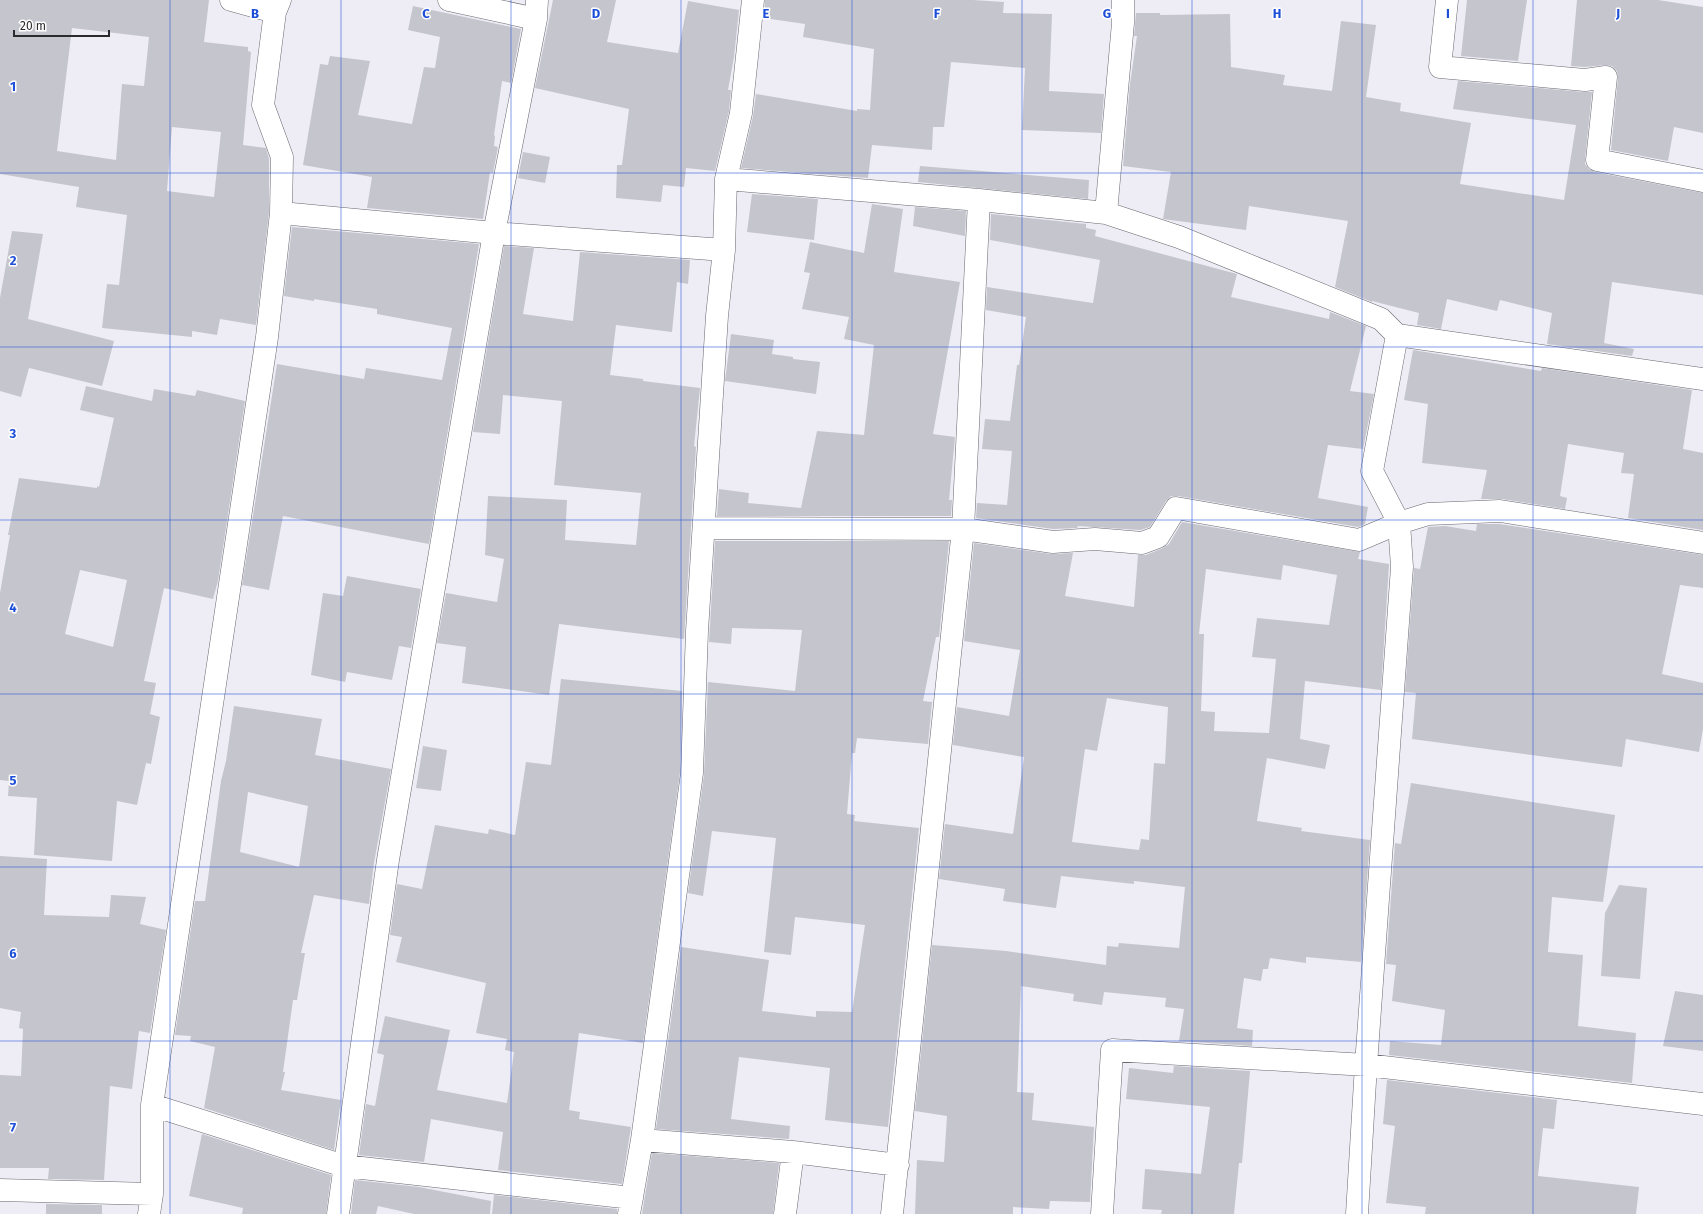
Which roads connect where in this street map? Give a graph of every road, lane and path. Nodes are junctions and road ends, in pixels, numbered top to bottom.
1 (231, 0) edge
2 (449, 0) edge
3 (753, 0) edge
4 (1123, 0) edge
5 (1447, 0) edge
6 (278, 6) edge
7 (536, 9) edge
8 (726, 179) junction
9 (1703, 181) edge
10 (979, 200) junction
11 (282, 213) junction
12 (1106, 213) junction
13 (494, 233) junction
14 (724, 250) junction
15 (1397, 335) junction
16 (1703, 379) edge
17 (1399, 523) junction
18 (704, 528) junction
19 (963, 529) junction
20 (1703, 543) edge
21 (1366, 1065) junction
22 (1703, 1104) edge
23 (152, 1105) junction
24 (642, 1140) junction
25 (793, 1152) junction
26 (898, 1165) junction
27 (344, 1166) junction
28 (0, 1190) edge
29 (150, 1204) edge
30 (631, 1206) edge
31 (338, 1214) edge
32 (785, 1214) edge
33 (892, 1214) edge
34 (1102, 1214) edge
35 (1357, 1214) edge

1 - 6 street
2 - 7 street
3 - 8 street
4 - 12 street
5 - 9 street
6 - 11 street
7 - 13 street
8 - 10 street
8 - 14 street
10 - 12 street
10 - 19 street
11 - 13 street
11 - 23 street
12 - 15 street
13 - 14 street
13 - 27 street
14 - 18 street
15 - 16 street
15 - 17 street
17 - 19 street
17 - 20 street
17 - 21 street
18 - 19 street
18 - 24 street
19 - 26 street
21 - 22 street
21 - 34 street
21 - 35 street
23 - 27 street
23 - 29 street
24 - 25 street
24 - 30 street
25 - 26 street
25 - 32 street
26 - 33 street
27 - 30 street
27 - 31 street
28 - 29 street

